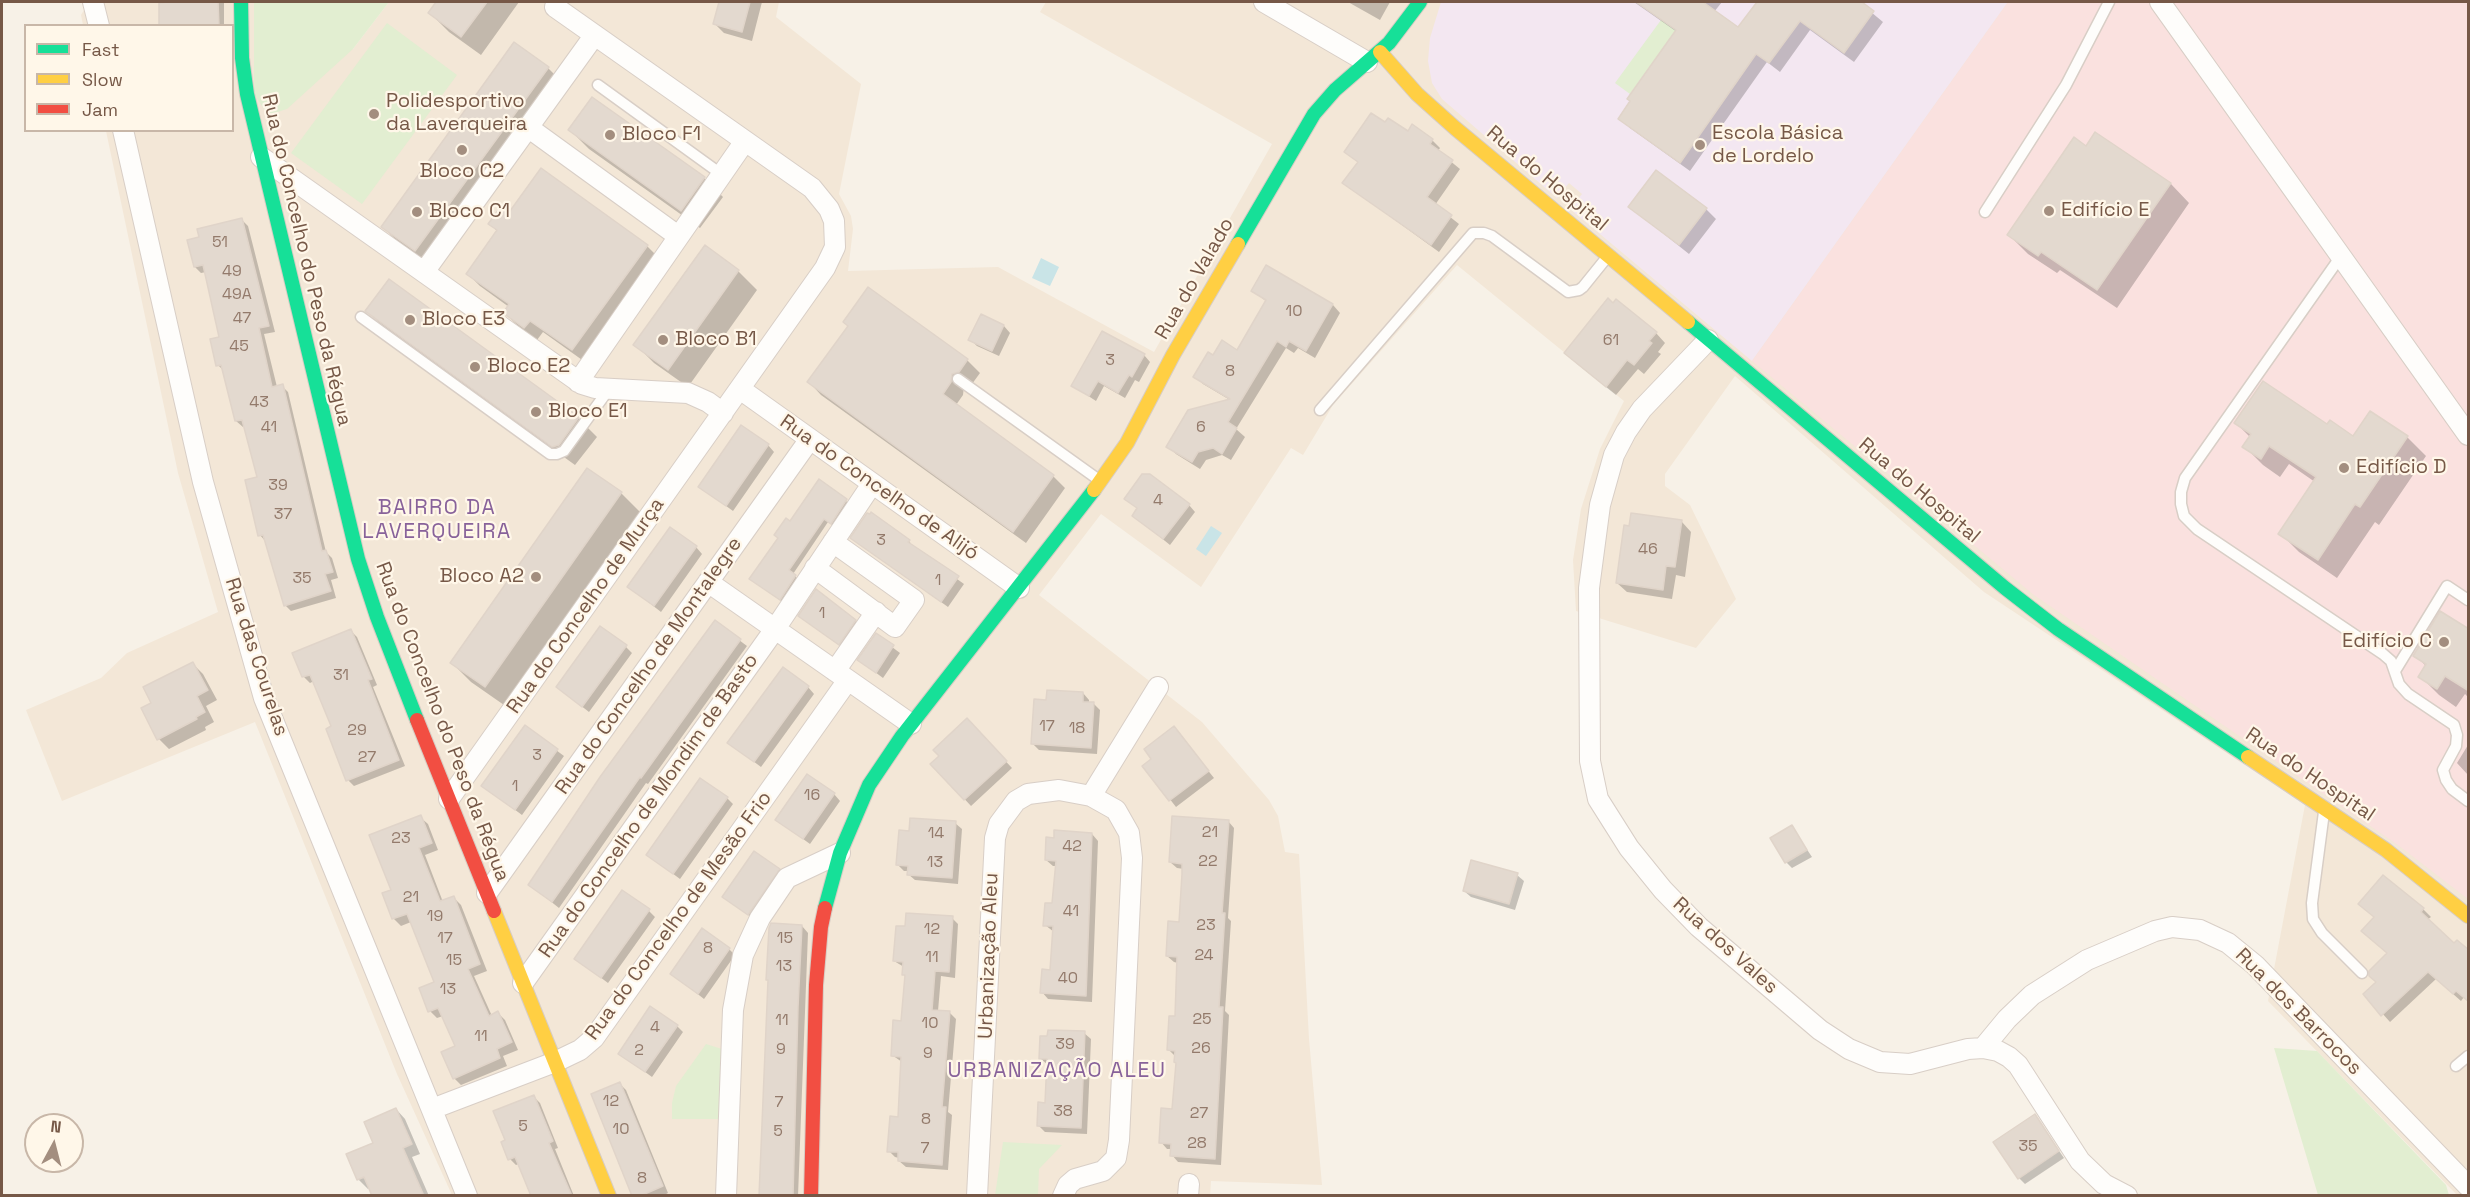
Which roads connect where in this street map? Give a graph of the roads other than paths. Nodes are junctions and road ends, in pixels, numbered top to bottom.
1 (241, 2) edge
2 (1264, 2) edge
3 (1420, 2) edge
4 (2109, 2) edge
5 (553, 3) edge
6 (2167, 4) edge
7 (594, 36) junction
8 (1373, 57) junction
9 (598, 85) dead end
10 (529, 129) junction
11 (123, 132) edge
12 (745, 141) junction
13 (261, 157) junction
14 (721, 174) junction
15 (1985, 212) dead end
16 (678, 236) junction
17 (1608, 256) junction
18 (2341, 256) junction
19 (424, 272) junction
20 (361, 317) dead end
21 (1708, 340) junction
22 (958, 379) dead end
23 (578, 382) junction
24 (609, 389) junction
25 (740, 389) junction
26 (1320, 410) dead end
27 (723, 413) junction
28 (2469, 435) edge
29 (810, 439) junction
30 (1102, 482) junction
31 (872, 484) junction
32 (834, 542) junction
33 (815, 568) junction
34 (708, 582) junction
35 (1019, 588) junction
36 (2469, 600) edge
37 (876, 612) junction
38 (775, 629) junction
39 (2396, 671) junction
40 (842, 675) junction
41 (1158, 687) dead end
42 (911, 724) junction
43 (1091, 796) junction
44 (449, 799) junction
45 (2469, 801) edge
46 (2325, 809) junction
47 (840, 853) junction
48 (487, 893) junction
49 (2469, 916) edge
50 (2362, 973) dead end
51 (523, 982) junction
52 (1983, 1048) junction
53 (2469, 1056) edge
54 (555, 1062) junction
55 (2456, 1066) dead end
56 (432, 1109) junction
57 (2469, 1185) edge
58 (466, 1196) edge
59 (609, 1196) edge
60 (726, 1196) edge
61 (811, 1196) edge
62 (977, 1196) edge
63 (1063, 1196) edge
64 (2127, 1196) edge

1 - 13 street, Rua do Concelho do Peso da Régua
2 - 8 street
3 - 8 street, Rua do Valado
4 - 15 lane
5 - 7 street, Rua do Concelho de Murça
6 - 18 street
7 - 10 street
7 - 12 street, Rua do Concelho de Murça
8 - 17 street, Rua do Hospital
8 - 30 street, Rua do Valado
9 - 14 lane
10 - 16 street
10 - 19 street
11 - 56 street, Rua das Courelas
12 - 14 street
12 - 25 street, Rua do Concelho de Murça
13 - 19 street
13 - 44 street, Rua do Concelho do Peso da Régua
14 - 16 street
16 - 23 street
17 - 21 street, Rua do Hospital
17 - 26 lane
18 - 28 street
18 - 39 lane
19 - 23 street
20 - 24 lane
21 - 46 street, Rua do Hospital
21 - 52 street, Rua dos Vales
22 - 30 lane
23 - 24 street
24 - 27 street
25 - 27 street, Rua do Concelho de Murça
25 - 29 street, Rua do Concelho de Alijó
27 - 44 street, Rua do Concelho de Murça
29 - 31 street, Rua do Concelho de Alijó
29 - 34 street, Rua do Concelho de Montalegre
30 - 35 street, Rua do Valado
31 - 32 street, Rua do Concelho de Mondim de Basto
31 - 35 street, Rua do Concelho de Alijó
32 - 33 street, Rua do Concelho de Mondim de Basto
32 - 37 street
33 - 37 street
33 - 38 street, Rua do Concelho de Mondim de Basto
34 - 38 street
34 - 48 street, Rua do Concelho de Montalegre
35 - 42 street, Rua do Valado
36 - 39 lane
37 - 40 street, Rua do Concelho de Mesão Frio
38 - 40 street
38 - 51 street, Rua do Concelho de Mondim de Basto
39 - 45 lane
40 - 42 street
40 - 54 street, Rua do Concelho de Mesão Frio
41 - 43 street
42 - 47 street, Rua do Valado
43 - 62 street, Urbanização Aleu
43 - 63 street, Urbanização Aleu
44 - 48 street, Rua do Concelho do Peso da Régua
46 - 49 street, Rua do Hospital
46 - 50 lane
47 - 60 street
47 - 61 street, Rua do Valado
48 - 51 street, Rua do Concelho do Peso da Régua
51 - 54 street, Rua do Concelho do Peso da Régua
52 - 57 street, Rua dos Barrocos
52 - 64 street
53 - 55 lane
54 - 56 street, Rua do Concelho de Mesão Frio
54 - 59 street, Rua do Concelho do Peso da Régua
56 - 58 street, Rua das Courelas

